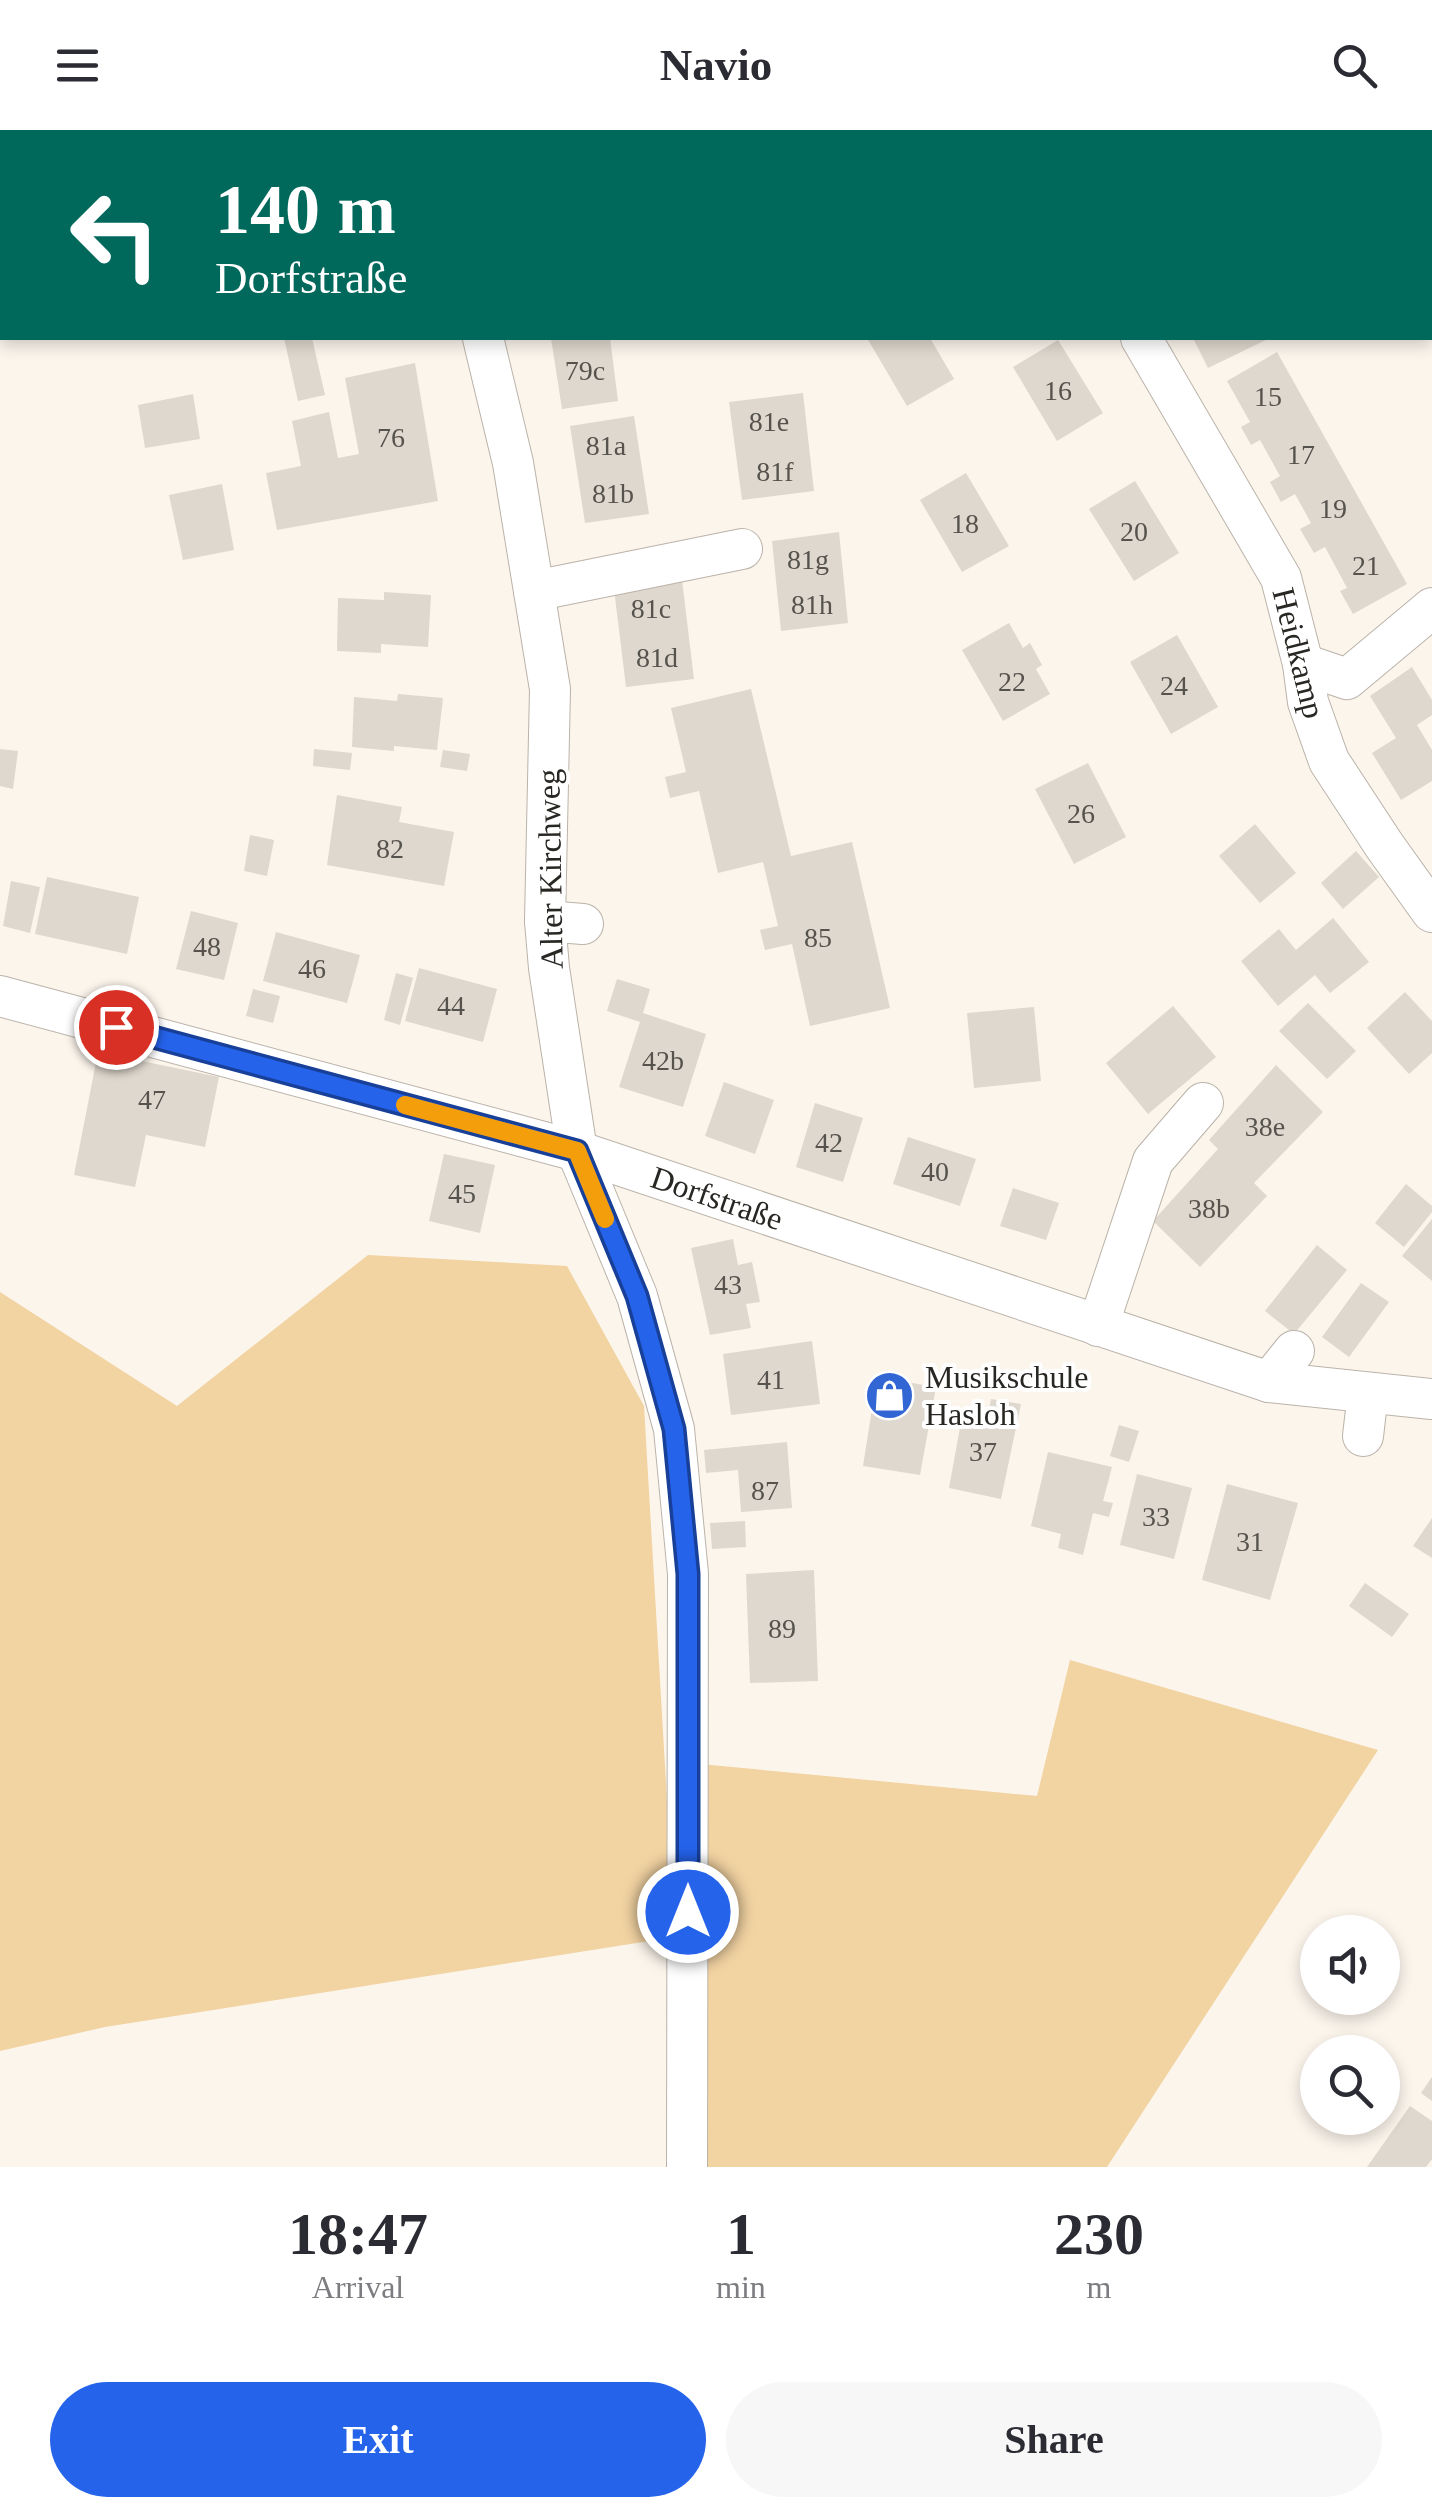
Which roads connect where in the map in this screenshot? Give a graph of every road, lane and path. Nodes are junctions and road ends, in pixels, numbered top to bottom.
1 (484, 340) edge
2 (1143, 340) edge
3 (742, 548) dead end
4 (534, 591) junction
5 (1432, 608) edge
6 (1302, 664) junction
7 (1432, 912) edge
8 (0, 996) edge
9 (1203, 1104) dead end
10 (577, 1151) junction
11 (1098, 1326) junction
12 (1294, 1351) dead end
13 (1269, 1382) junction
14 (1368, 1393) junction
15 (1432, 1400) edge
16 (1364, 1436) dead end
17 (687, 2167) edge

1 - 4 street, Alter Kirchweg
2 - 6 street, Heidkamp
3 - 4 street
4 - 10 street, Alter Kirchweg
5 - 6 street
6 - 7 street, Heidkamp
8 - 10 street, Dorfstraße
9 - 11 street
10 - 11 street, Dorfstraße
10 - 17 street, Alter Kirchweg
11 - 13 street, Dorfstraße
12 - 13 street
13 - 14 street, Dorfstraße
14 - 15 street, Dorfstraße
14 - 16 street

